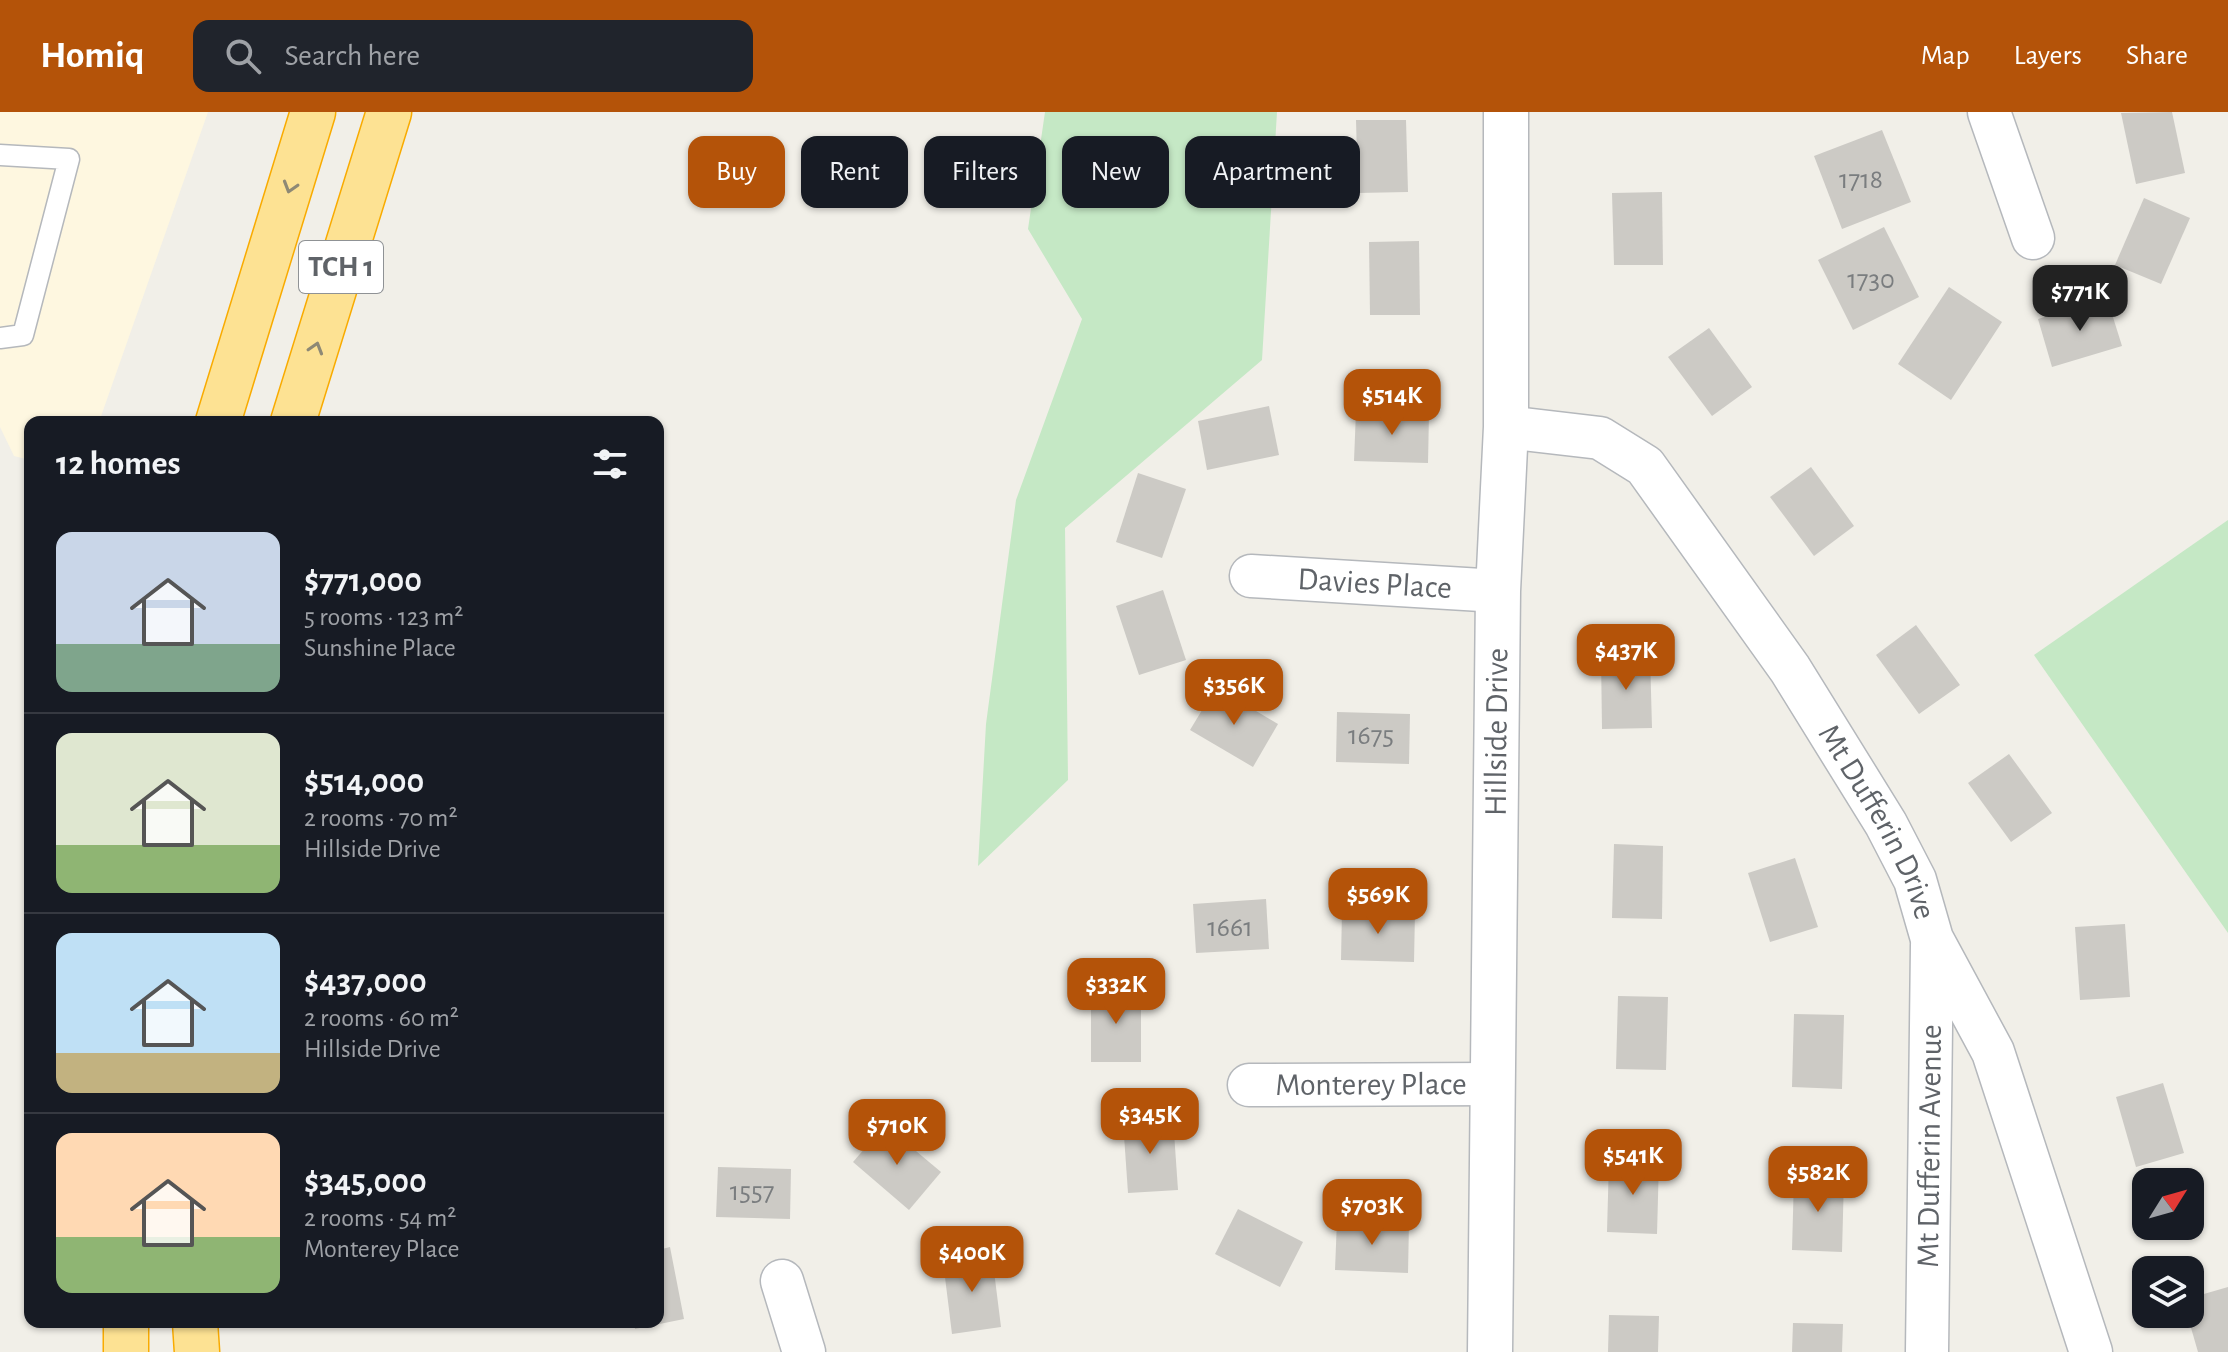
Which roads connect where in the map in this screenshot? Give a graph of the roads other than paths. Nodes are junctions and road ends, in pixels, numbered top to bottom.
1 (313, 112) edge
2 (389, 112) edge
3 (1506, 112) edge
4 (1989, 112) edge
5 (0, 155) edge
6 (2033, 238) dead end
7 (0, 338) edge
8 (220, 416) edge
9 (295, 416) edge
10 (1506, 427) junction
11 (1251, 576) dead end
12 (1498, 591) junction
13 (1932, 939) junction
14 (1493, 1084) junction
15 (1249, 1085) dead end
16 (782, 1281) dead end
17 (126, 1328) edge
18 (195, 1328) edge
19 (126, 1352) edge
20 (197, 1352) edge
21 (804, 1352) edge
22 (1490, 1352) edge
23 (1927, 1352) edge
24 (2091, 1352) edge

1 -> 8 highway, TCH 1
9 -> 2 highway, TCH 1
3 - 10 street, Hillside Drive
4 - 6 street
5 - 7 lane
10 - 12 street, Hillside Drive
10 - 13 street, Mt Dufferin Drive
11 - 12 street, Davies Place
12 - 14 street, Hillside Drive
13 - 23 street, Mt Dufferin Avenue
13 - 24 street, Mt Dufferin Drive
14 - 15 street, Monterey Place
14 - 22 street, Hillside Drive
16 - 21 street
17 - 19 highway
18 - 20 highway

